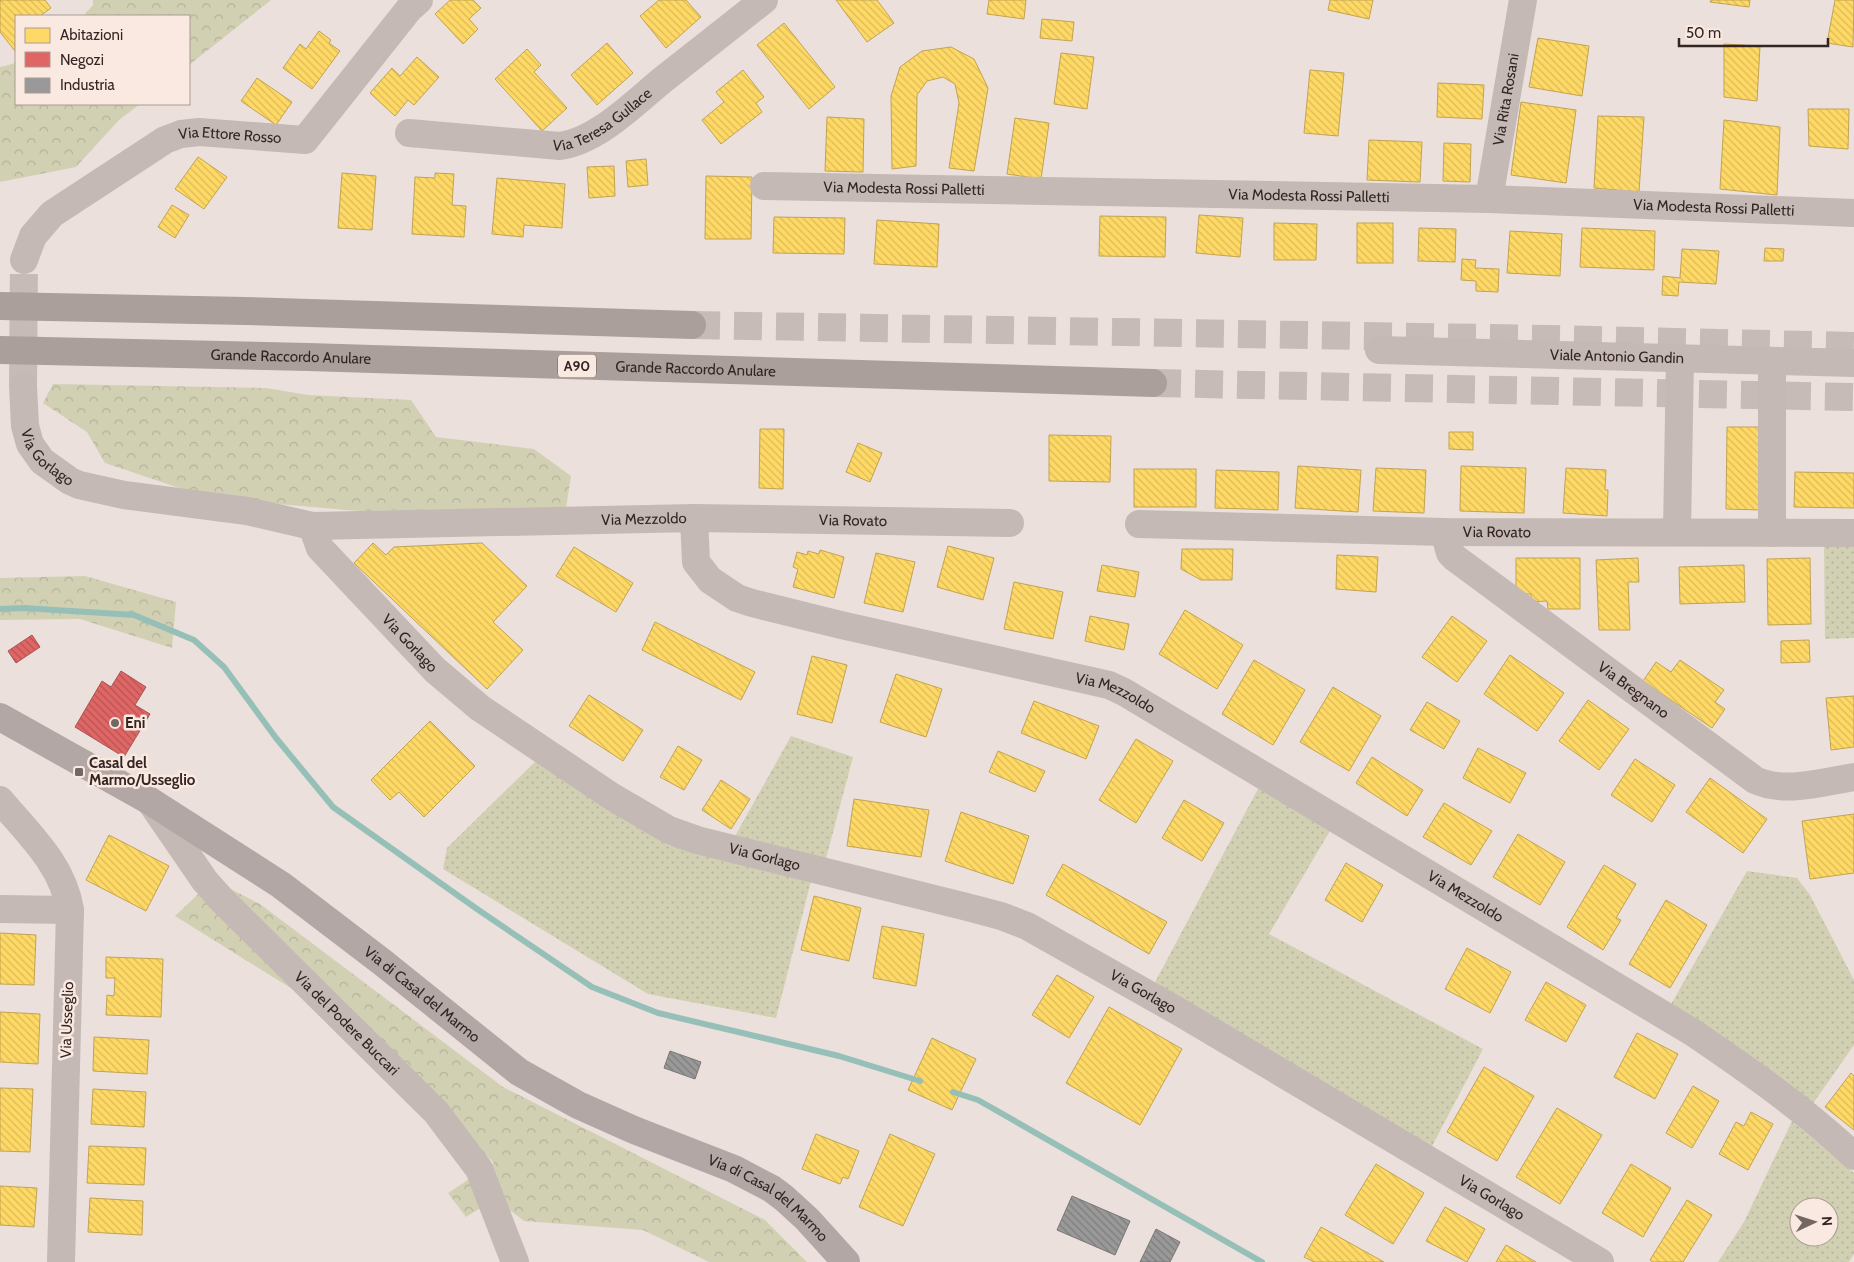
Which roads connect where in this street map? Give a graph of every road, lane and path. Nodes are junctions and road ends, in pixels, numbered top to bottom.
1 (419, 0) edge
2 (764, 0) edge
3 (1523, 0) edge
4 (409, 133) dead end
5 (764, 186) dead end
6 (1490, 199) junction
7 (1854, 214) edge
8 (24, 260) tunnel mouth
9 (0, 306) edge
10 (692, 325) tunnel mouth
11 (0, 350) edge
12 (1379, 350) dead end
13 (1680, 358) junction
14 (1772, 361) junction
15 (1854, 362) edge
16 (1153, 383) tunnel mouth
17 (23, 386) tunnel mouth
18 (694, 518) junction
19 (1010, 523) dead end
20 (1139, 524) dead end
21 (312, 526) junction
22 (1444, 532) junction
23 (1677, 532) junction
24 (1854, 533) edge
25 (1772, 534) junction
26 (0, 717) edge
27 (1854, 777) edge
28 (0, 800) edge
29 (150, 801) junction
30 (0, 909) edge
31 (70, 910) junction
32 (1854, 1156) edge
33 (61, 1262) edge
34 (516, 1262) edge
35 (846, 1262) edge
36 (1600, 1262) edge

1 - 8 street, Via Ettore Rosso
2 - 4 street, Via Teresa Gullace
3 - 6 street, Via Rita Rosani
5 - 6 street, Via Modesta Rossi Palletti
6 - 7 street, Via Modesta Rossi Palletti
9 - 10 highway
11 - 16 highway, Grande Raccordo Anulare / A90
12 - 13 street, Viale Antonio Gandin
13 - 14 street, Viale Antonio Gandin
13 - 23 street
14 - 15 street, Viale Antonio Gandin
14 - 25 street
17 - 21 street, Via Gorlago
18 - 19 street, Via Rovato
18 - 21 street, Via Mezzoldo
18 - 32 street, Via Mezzoldo
20 - 22 street, Via Rovato
21 - 36 street, Via Gorlago
22 - 23 street, Via Rovato
22 - 27 street, Via Bregnano
23 - 25 street, Via Rovato
24 - 25 street, Via Rovato
26 - 29 main road, Via di Casal del Marmo
28 - 31 street, Via Usseglio
29 - 34 street, Via del Podere Buccari
29 - 35 main road, Via di Casal del Marmo
30 - 31 street
31 - 33 street, Via Usseglio

